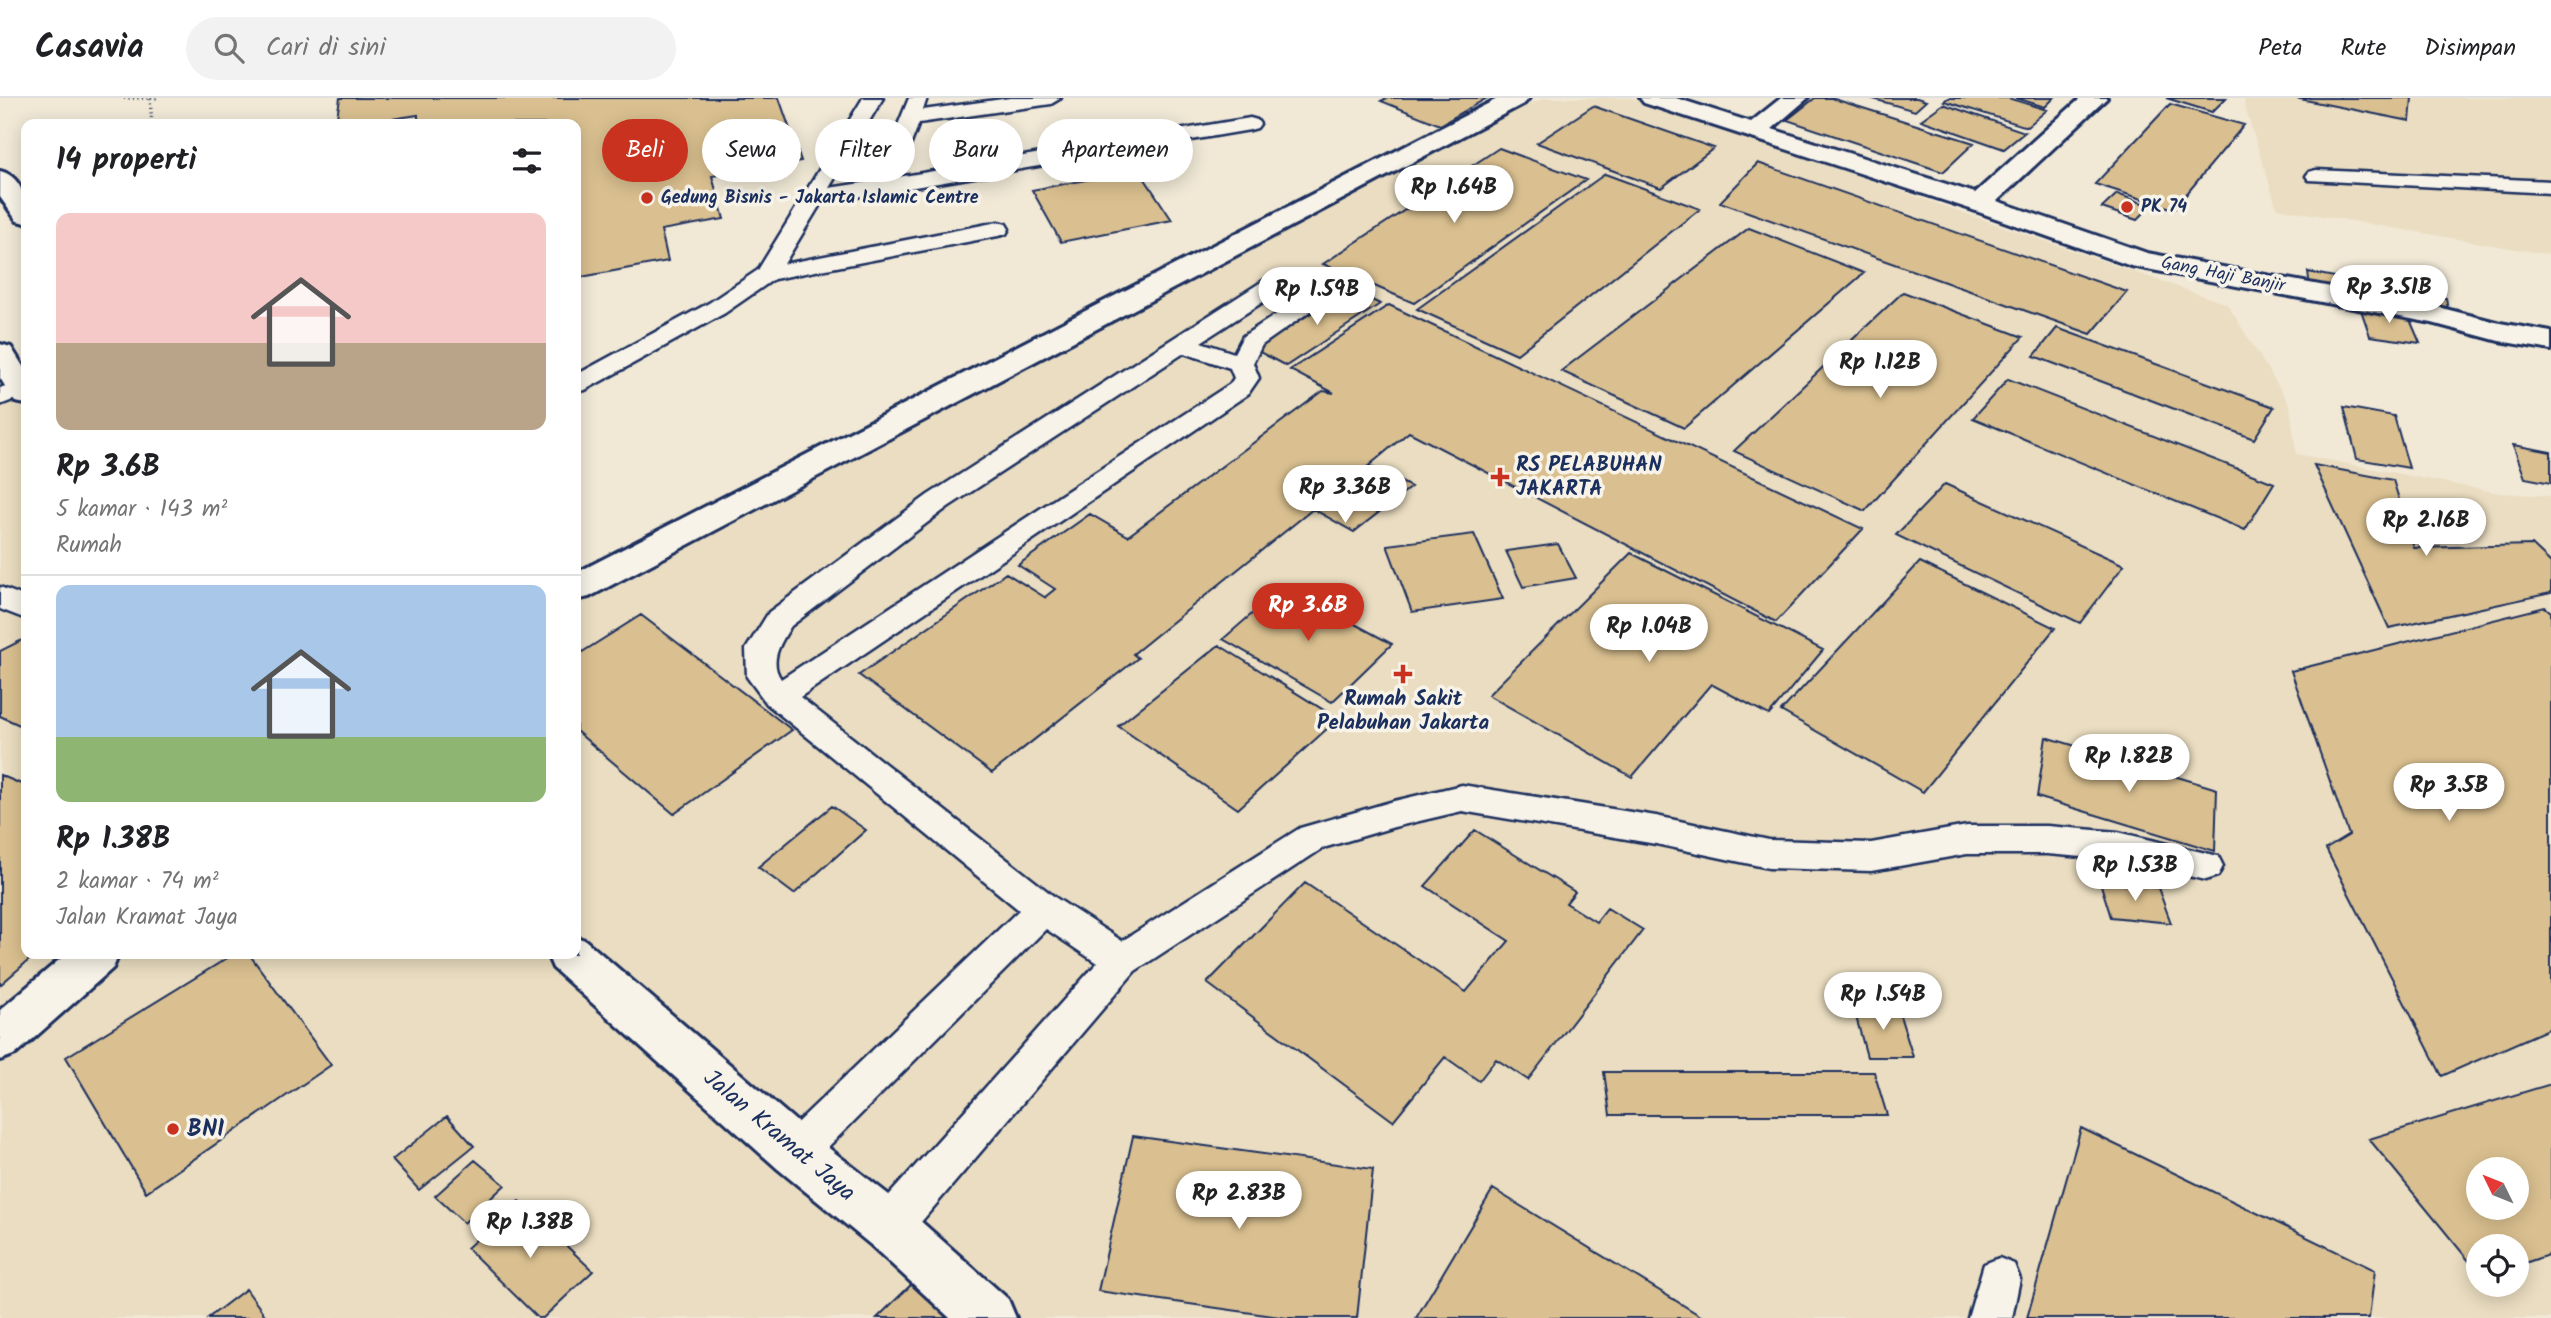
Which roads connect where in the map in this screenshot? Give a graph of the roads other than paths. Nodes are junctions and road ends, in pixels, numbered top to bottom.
1 (873, 98) edge
2 (918, 98) edge
3 (1051, 98) edge
4 (1517, 98) edge
5 (1651, 98) edge
6 (1796, 98) edge
7 (2095, 98) edge
8 (910, 118) junction
9 (1250, 124) dead end
10 (1754, 131) junction
11 (2316, 176) dead end
12 (0, 179) edge
13 (884, 186) junction
14 (2551, 187) edge
15 (810, 198) junction
16 (1979, 203) junction
17 (21, 208) edge
18 (998, 229) dead end
19 (766, 274) junction
20 (2551, 341) edge
21 (1182, 344) junction
22 (0, 353) edge
23 (1241, 363) junction
24 (581, 382) edge
25 (16, 394) edge
26 (581, 585) edge
27 (0, 597) edge
28 (21, 607) edge
29 (778, 696) junction
30 (2206, 866) dead end
31 (1043, 909) junction
32 (91, 959) edge
33 (575, 959) edge
34 (1122, 960) junction
35 (0, 1039) edge
36 (795, 1152) junction
37 (888, 1227) junction
38 (989, 1318) edge

1 - 15 lane
2 - 8 lane
3 - 8 lane
4 - 26 street
5 - 10 street, Gang Haji Banjir
6 - 10 street
7 - 16 street
8 - 13 lane
9 - 13 lane
10 - 16 street, Gang Haji Banjir
11 - 14 lane
12 - 17 street
13 - 15 lane
15 - 19 lane
16 - 20 street, Gang Haji Banjir
18 - 19 lane
19 - 24 lane
21 - 23 lane
21 - 23 lane
21 - 29 lane
22 - 25 street
23 - 29 lane
27 - 28 lane
29 - 31 lane
30 - 34 lane
31 - 34 lane
31 - 36 lane
32 - 35 street
33 - 36 street, Jalan Kramat Jaya
34 - 37 lane
36 - 37 street, Jalan Kramat Jaya
37 - 38 street, Jalan Kramat Jaya

